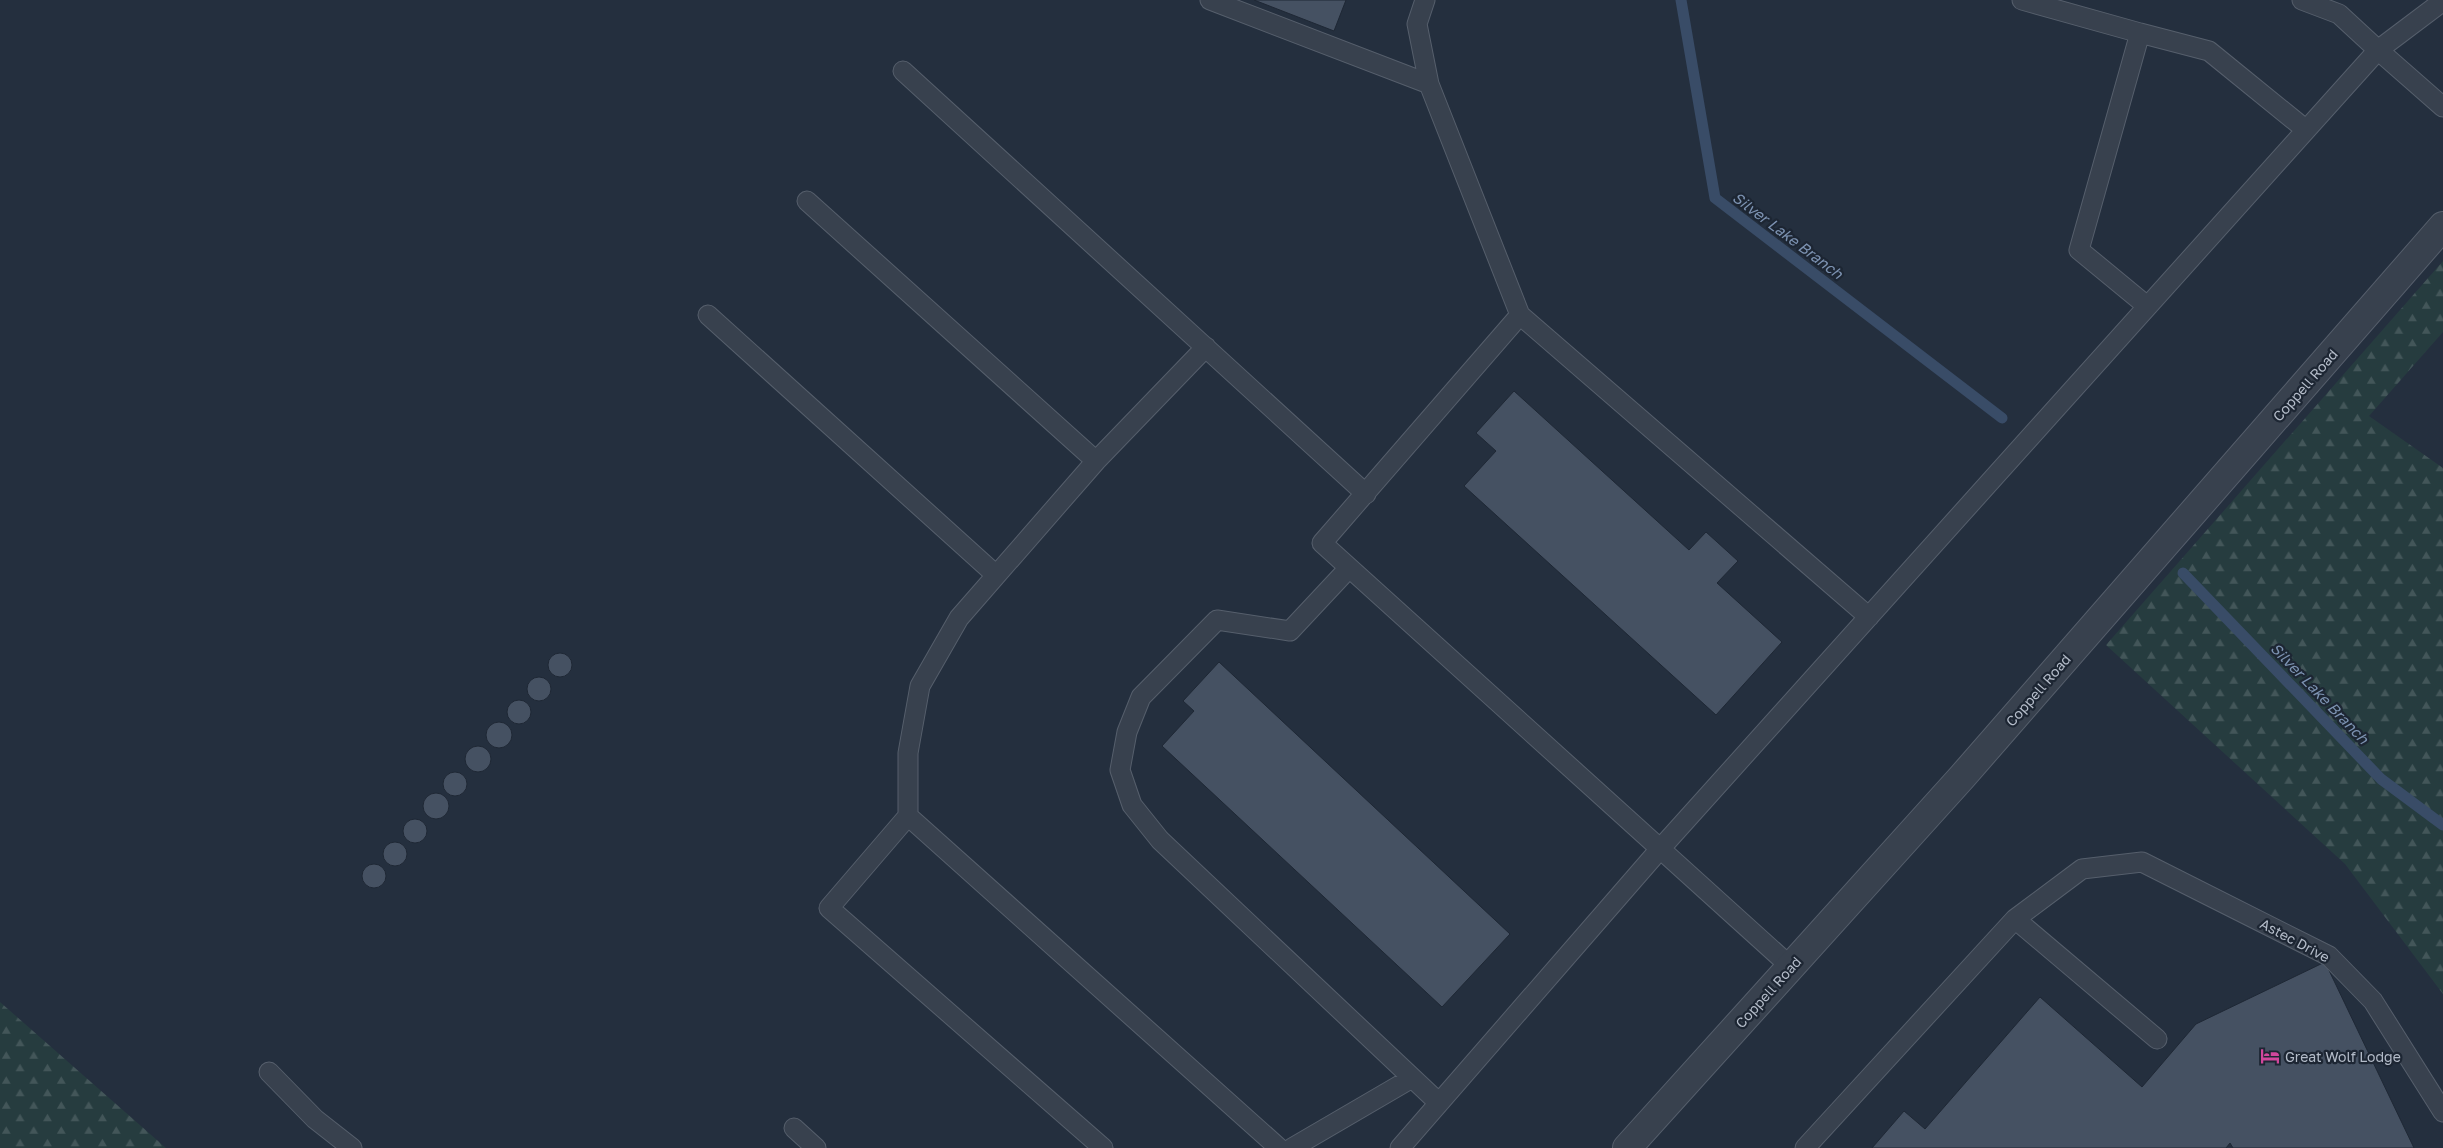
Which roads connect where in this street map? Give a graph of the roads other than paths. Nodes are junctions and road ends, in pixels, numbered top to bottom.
1 (1210, 0) edge
2 (1426, 0) edge
3 (2022, 0) edge
4 (2302, 0) edge
5 (2443, 1) edge
6 (2341, 7) edge
7 (2140, 33) junction
8 (2378, 50) junction
9 (904, 71) dead end
10 (1429, 84) junction
11 (2443, 106) edge
12 (2305, 129) junction
13 (807, 201) dead end
14 (2443, 226) edge
15 (2147, 306) junction
16 (708, 315) dead end
17 (1520, 315) junction
18 (1206, 347) junction
19 (1096, 462) junction
20 (1366, 494) junction
21 (1349, 568) junction
22 (996, 575) junction
23 (1869, 617) junction
24 (908, 816) junction
25 (1660, 849) junction
26 (2015, 919) junction
27 (1791, 967) junction
28 (2157, 1039) dead end
29 (269, 1072) dead end
30 (1412, 1078) junction
31 (1439, 1103) junction
32 (2443, 1112) edge
33 (794, 1128) dead end
34 (352, 1148) edge
35 (816, 1148) edge
36 (1103, 1148) edge
37 (1279, 1148) edge
38 (1292, 1148) edge
39 (1400, 1148) edge
40 (1627, 1148) edge
41 (1805, 1148) edge

1 - 10 lane
2 - 10 lane
3 - 7 lane
4 - 6 lane
5 - 8 lane
6 - 8 lane
7 - 12 lane
7 - 15 lane
8 - 11 lane
8 - 12 lane
9 - 18 lane
10 - 17 lane
12 - 15 lane
13 - 19 lane
14 - 27 street, Coppell Road
15 - 23 lane
16 - 22 lane
17 - 20 lane
17 - 23 lane
18 - 19 lane
18 - 20 lane
19 - 22 lane
20 - 21 lane
21 - 25 lane
21 - 30 lane
22 - 24 lane
23 - 25 lane
24 - 36 lane
24 - 37 lane
25 - 27 lane
25 - 31 lane
26 - 28 lane
26 - 32 lane, Astec Drive
26 - 41 lane
27 - 40 street, Coppell Road
29 - 34 lane
30 - 31 lane
30 - 38 lane
31 - 39 lane
33 - 35 lane

